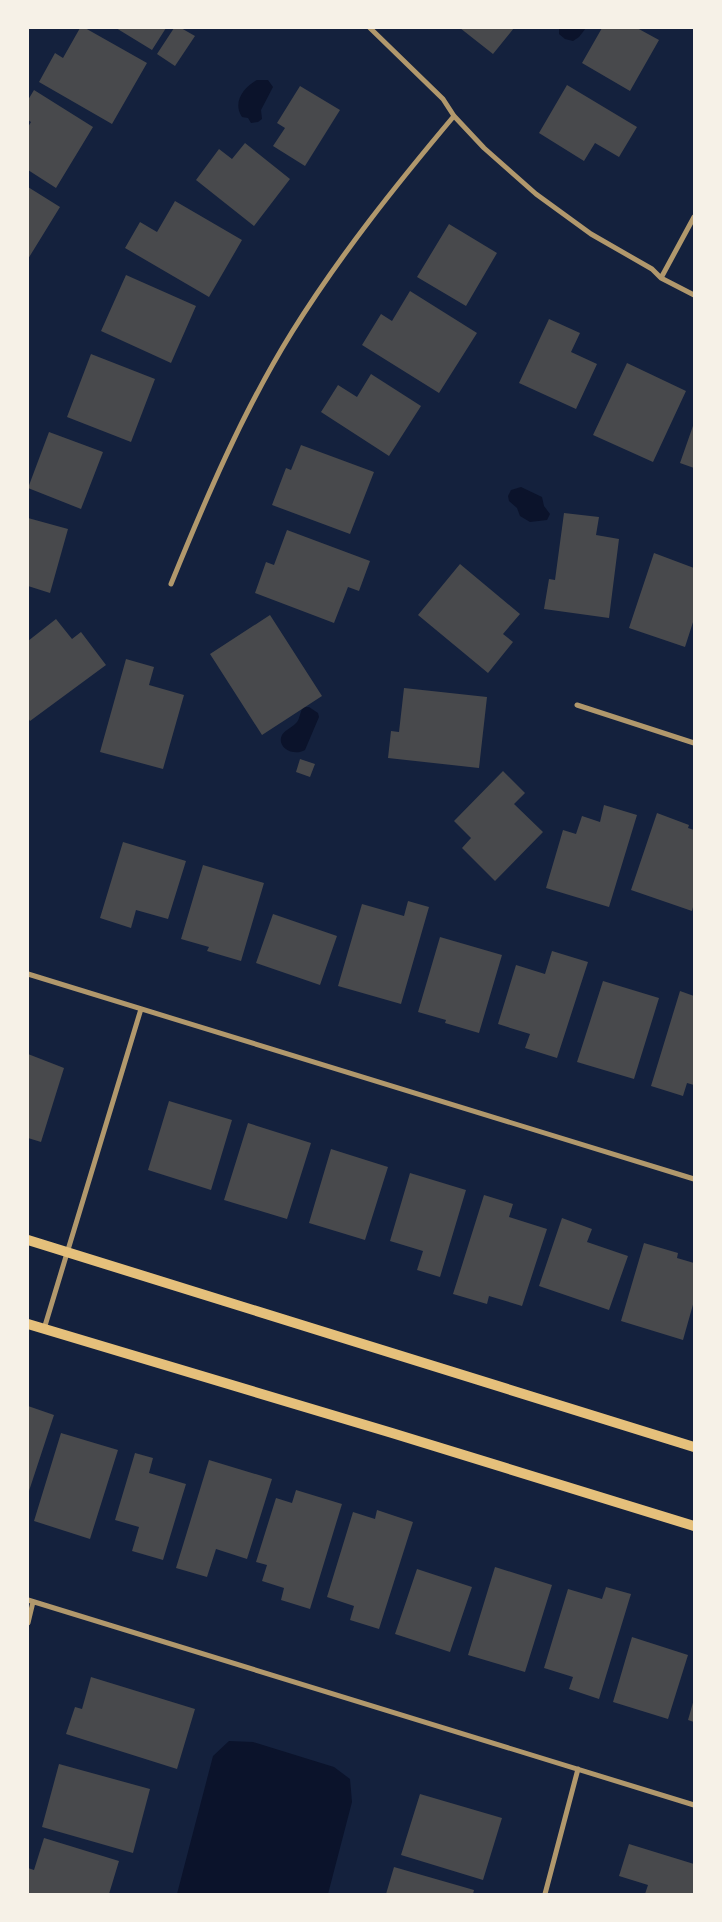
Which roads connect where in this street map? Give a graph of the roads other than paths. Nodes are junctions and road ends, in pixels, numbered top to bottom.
1 (370, 28) edge
2 (454, 116) junction
3 (694, 217) edge
4 (661, 278) junction
5 (694, 295) edge
6 (171, 584) dead end
7 (576, 705) dead end
8 (694, 743) edge
9 (28, 974) edge
10 (141, 1009) junction
11 (694, 1179) edge
12 (28, 1240) edge
13 (68, 1252) junction
14 (28, 1324) edge
15 (44, 1330) junction
16 (694, 1447) edge
17 (694, 1526) edge
18 (30, 1601) edge
19 (28, 1623) edge
20 (578, 1769) junction
21 (694, 1805) edge
22 (545, 1894) edge

1 - 2 street
2 - 4 street
2 - 6 street
3 - 4 street
4 - 5 street
7 - 8 street
9 - 10 street
10 - 11 street
10 - 13 street
12 - 13 main road
13 - 15 street
13 - 16 main road
14 - 15 main road
15 - 17 main road
18 - 19 street
18 - 20 street
20 - 21 street
20 - 22 street

